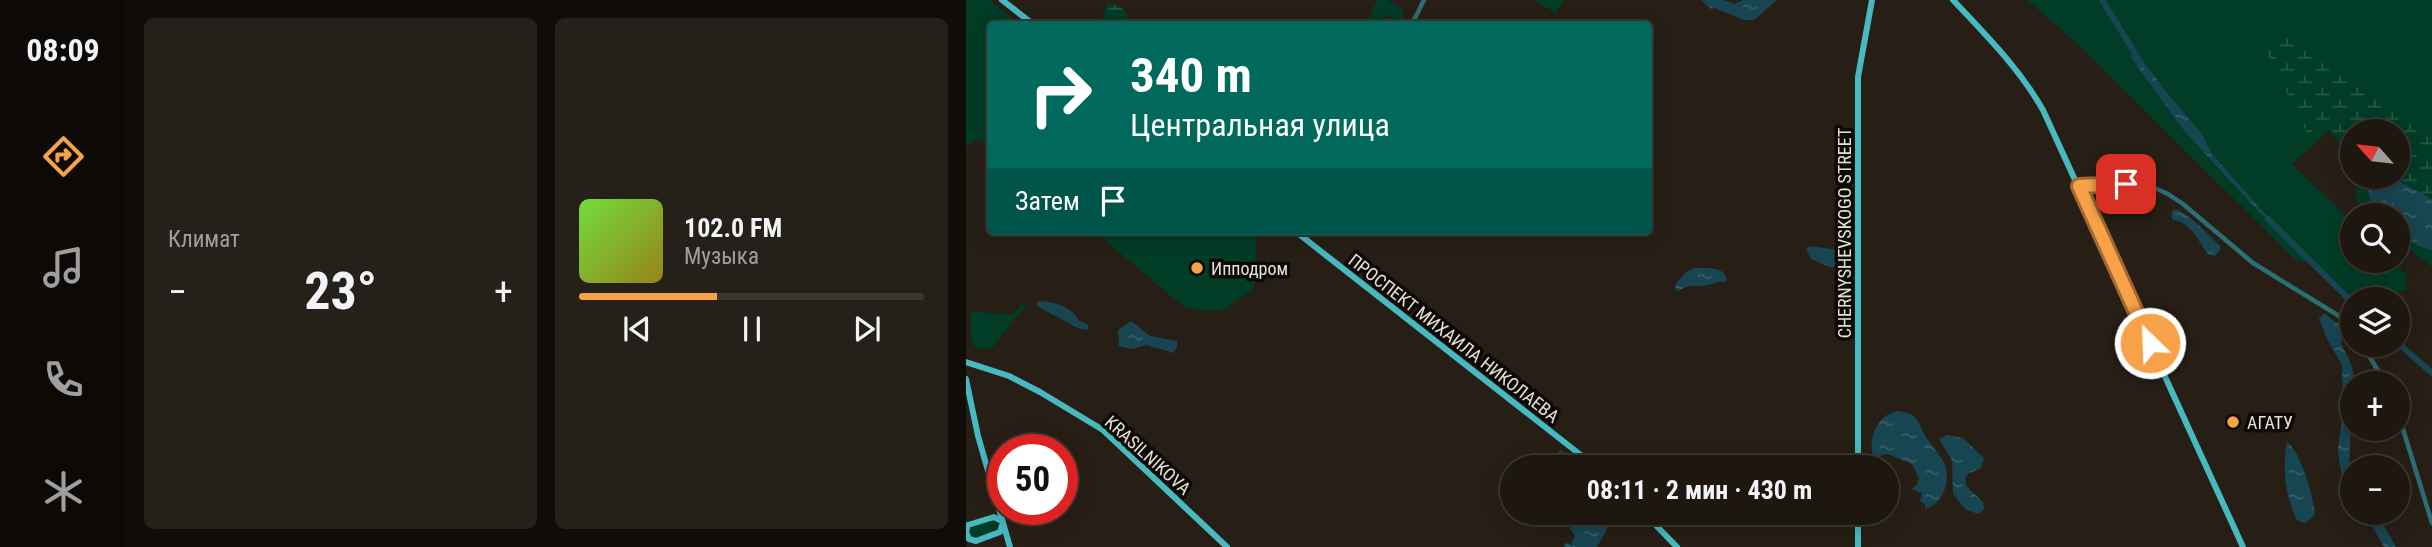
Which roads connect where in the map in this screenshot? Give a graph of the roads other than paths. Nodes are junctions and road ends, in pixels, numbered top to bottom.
1 (1002, 0) edge
2 (1424, 0) edge
3 (1871, 0) edge
4 (1953, 0) edge
5 (1029, 21) edge
6 (1414, 21) edge
7 (2079, 186) junction
8 (1300, 235) edge
9 (1309, 235) edge
10 (1306, 239) junction
11 (2340, 317) edge
12 (966, 362) edge
13 (966, 379) edge
14 (2407, 441) edge
15 (1581, 455) edge
16 (1858, 455) edge
17 (987, 466) edge
18 (987, 519) edge
19 (2432, 523) edge
20 (1003, 525) edge
21 (1004, 525) edge
22 (1656, 525) edge
23 (1858, 525) edge
24 (996, 535) junction
25 (1010, 547) edge
26 (1227, 547) edge
27 (1677, 547) edge
28 (1858, 547) edge
29 (2244, 547) edge

1 - 5 main road
2 - 6 street
3 - 16 main road, CHERNYSHEVSKOGO STREET
4 - 7 main road
7 - 11 street
7 - 29 main road
8 - 10 main road, ПРОСПЕКТ МИХАИЛА НИКОЛАЕВА
9 - 10 street
10 - 15 main road, ПРОСПЕКТ МИХАИЛА НИКОЛАЕВА
12 - 26 main road, KRASILNIKOVA
13 - 17 main road
14 - 19 street
18 - 24 main road
20 - 24 main road
21 - 25 main road
22 - 27 main road
23 - 28 main road
24 - 25 main road

